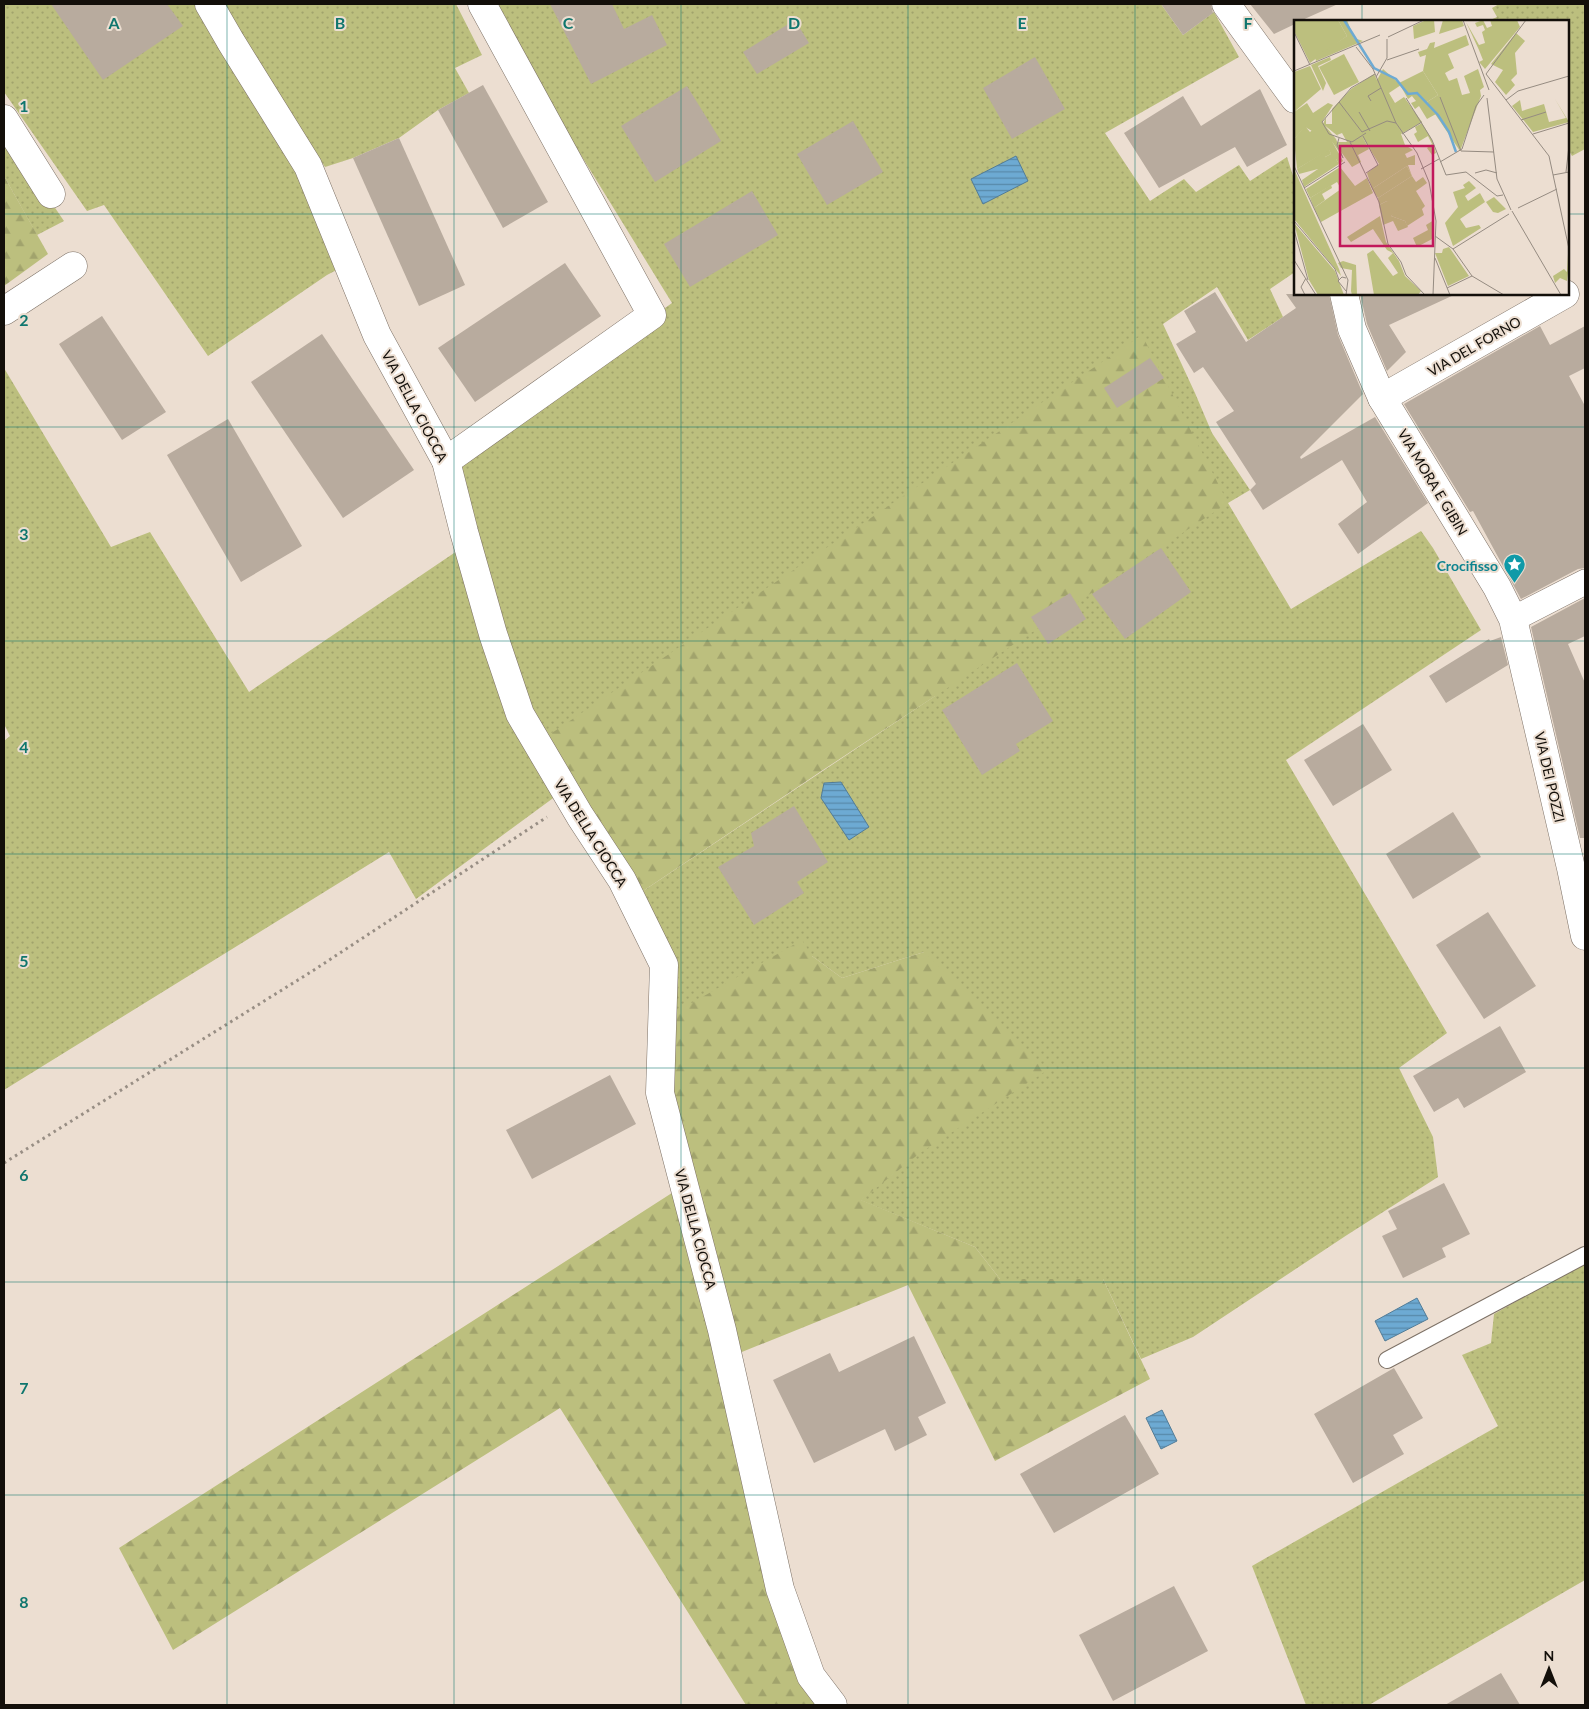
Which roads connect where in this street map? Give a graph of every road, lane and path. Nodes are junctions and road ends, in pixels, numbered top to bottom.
1 (209, 4) edge
2 (482, 4) edge
3 (1226, 4) edge
4 (1294, 98) edge
5 (4, 119) edge
6 (51, 194) dead end
7 (73, 266) dead end
8 (1585, 282) edge
9 (1569, 291) edge
10 (1344, 295) edge
11 (1562, 295) edge
12 (4, 311) edge
13 (1382, 398) junction
14 (446, 461) junction
15 (1585, 582) edge
16 (1512, 619) junction
17 (571, 802) junction
18 (1585, 936) edge
19 (4, 1163) edge
20 (1585, 1256) edge
21 (1387, 1360) dead end
22 (833, 1705) edge

1 - 14 street, VIA DELLA CIOCCA
2 - 14 street
3 - 4 street
5 - 6 street
7 - 12 street
8 - 9 street, VIA DEL FORNO
10 - 13 street, VIA MORA E GIBIN
11 - 13 street, VIA DEL FORNO
13 - 16 street, VIA MORA E GIBIN
14 - 17 street, VIA DELLA CIOCCA
15 - 16 street
16 - 18 street, VIA DEI POZZI
17 - 19 path
17 - 22 street, VIA DELLA CIOCCA
20 - 21 lane

